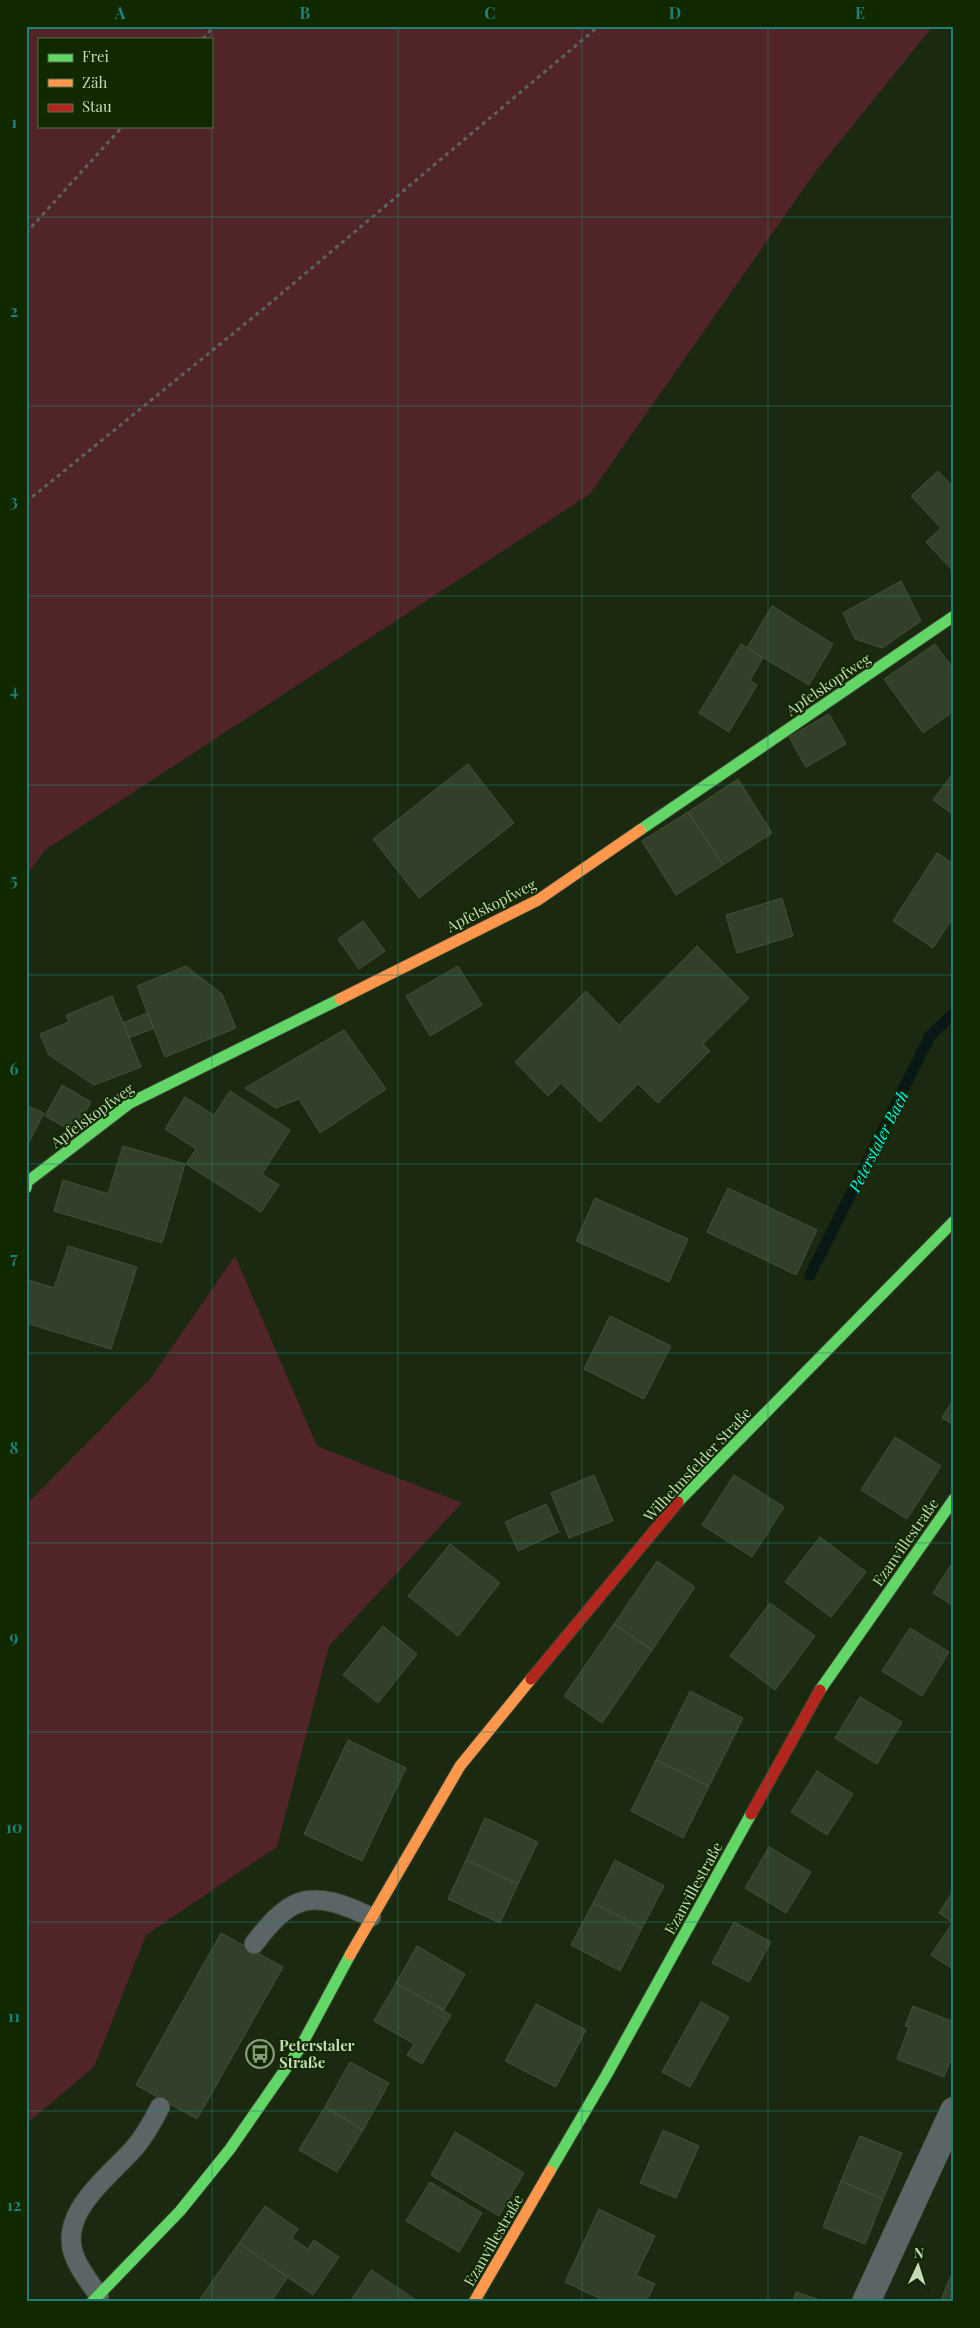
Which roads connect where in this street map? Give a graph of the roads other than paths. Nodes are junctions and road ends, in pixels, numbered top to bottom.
1 (954, 616) edge
2 (26, 1188) edge
3 (954, 1221) edge
4 (954, 1500) edge
5 (371, 1917) junction
6 (254, 1944) dead end
7 (160, 2107) dead end
8 (954, 2111) edge
9 (96, 2299) edge
10 (474, 2302) edge
11 (866, 2302) edge

1 - 2 street, Apfelskopfweg
3 - 5 street, Wilhelmsfelder Straße
4 - 10 street, Ezanvillestraße
5 - 6 lane
5 - 9 street
7 - 9 lane
8 - 11 street

